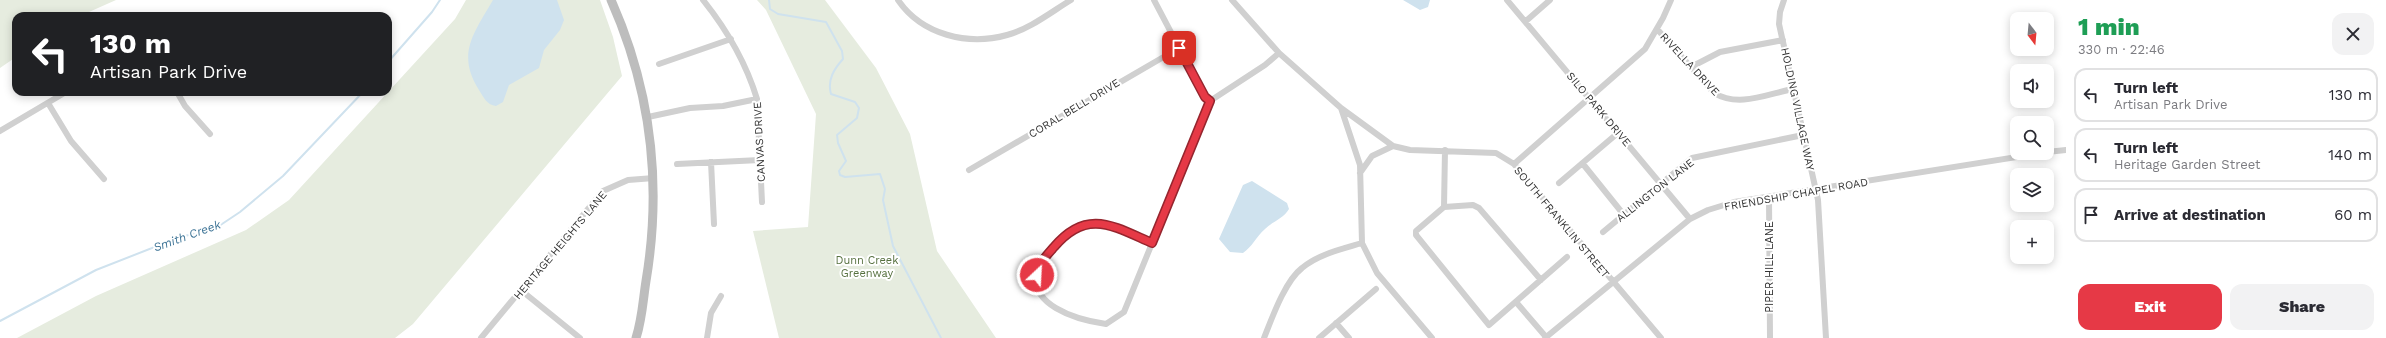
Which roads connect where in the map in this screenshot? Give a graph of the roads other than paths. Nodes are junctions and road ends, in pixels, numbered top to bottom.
1 (611, 0) edge
2 (703, 0) edge
3 (898, 0) edge
4 (1071, 0) edge
5 (1154, 0) edge
6 (1232, 0) edge
7 (1507, 0) edge
8 (1550, 0) edge
9 (1670, 0) edge
10 (1784, 0) edge
11 (1526, 21) junction
12 (1657, 29) junction
13 (731, 40) junction
14 (1783, 40) junction
15 (1179, 48) junction
16 (1280, 53) junction
17 (659, 64) dead end
18 (1691, 67) junction
19 (1793, 88) junction
20 (59, 96) edge
21 (179, 96) edge
22 (1590, 98) junction
23 (757, 99) junction
24 (1210, 101) junction
25 (48, 103) junction
26 (1341, 108) junction
27 (648, 117) junction
28 (0, 131) edge
29 (1619, 132) junction
30 (210, 134) dead end
31 (1803, 135) junction
32 (1393, 146) junction
33 (1445, 150) junction
34 (2066, 150) edge
35 (2054, 151) edge
36 (2010, 158) edge
37 (760, 160) junction
38 (711, 162) junction
39 (677, 164) dead end
40 (1514, 164) junction
41 (1583, 164) junction
42 (969, 170) dead end
43 (1360, 173) junction
44 (654, 178) junction
45 (104, 180) dead end
46 (1559, 183) dead end
47 (1662, 184) junction
48 (1815, 189) junction
49 (1769, 197) junction
50 (762, 202) dead end
51 (1444, 207) junction
52 (1624, 215) junction
53 (1690, 219) junction
54 (714, 224) dead end
55 (1603, 232) dead end
56 (1152, 243) junction
57 (1362, 243) junction
58 (1567, 257) dead end
59 (1542, 280) junction
60 (1612, 282) junction
61 (1376, 289) dead end
62 (522, 291) junction
63 (721, 296) dead end
64 (1516, 302) junction
65 (1336, 323) junction
66 (481, 338) edge
67 (580, 338) edge
68 (636, 338) edge
69 (708, 338) edge
70 (1264, 338) edge
71 (1319, 338) edge
72 (1349, 338) edge
73 (1432, 338) edge
74 (1545, 338) edge
75 (1661, 338) edge
76 (1770, 338) edge
77 (1826, 338) edge

1 - 27 main road
2 - 13 street, CANVAS DRIVE
3 - 4 street
5 - 15 street
6 - 16 street, SOUTH FRANKLIN STREET
7 - 11 street, SILO PARK DRIVE
8 - 11 street
9 - 12 street
10 - 14 street, HOLDING VILLAGE WAY
11 - 22 street, SILO PARK DRIVE
12 - 18 street, RIVELLA DRIVE
12 - 22 street
13 - 17 street
13 - 23 street, CANVAS DRIVE
14 - 18 street
14 - 19 street, HOLDING VILLAGE WAY
15 - 24 street
15 - 42 street, CORAL BELL DRIVE
16 - 24 street
16 - 26 street, SOUTH FRANKLIN STREET
18 - 19 street, RIVELLA DRIVE
19 - 31 street, HOLDING VILLAGE WAY
20 - 25 street
21 - 30 street
22 - 29 street, SILO PARK DRIVE
22 - 40 street
23 - 27 street
23 - 37 street, CANVAS DRIVE
24 - 56 street
25 - 28 street
25 - 45 street
26 - 32 street, SOUTH FRANKLIN STREET
26 - 43 street, SOUTH FRANKLIN STREET
27 - 44 main road
29 - 41 street
29 - 47 street, SILO PARK DRIVE
31 - 47 street, ALLINGTON LANE
31 - 48 street, HOLDING VILLAGE WAY
32 - 33 street, SOUTH FRANKLIN STREET
32 - 43 street
33 - 40 street, SOUTH FRANKLIN STREET
33 - 51 street
34 - 35 street
36 - 48 street, FRIENDSHIP CHAPEL ROAD
37 - 38 street
37 - 50 street, CANVAS DRIVE
38 - 39 street
38 - 54 street
40 - 60 street, SOUTH FRANKLIN STREET
41 - 46 street
41 - 52 street
43 - 57 street, SOUTH FRANKLIN STREET
44 - 62 street, HERITAGE HEIGHTS LANE
44 - 68 main road
47 - 52 street, ALLINGTON LANE
47 - 53 street, SILO PARK DRIVE
48 - 49 street, FRIENDSHIP CHAPEL ROAD
48 - 77 street, HOLDING VILLAGE WAY
49 - 53 street, FRIENDSHIP CHAPEL ROAD
49 - 76 street, PIPER HILL LANE
51 - 59 street
51 - 64 street
52 - 55 street, ALLINGTON LANE
53 - 60 street, FRIENDSHIP CHAPEL ROAD
56 - 56 street
57 - 70 street
57 - 73 street, SOUTH FRANKLIN STREET
58 - 59 street
59 - 64 street
60 - 74 street, FRIENDSHIP CHAPEL ROAD
60 - 75 street, SOUTH FRANKLIN STREET
61 - 65 street
62 - 66 street, HERITAGE HEIGHTS LANE
62 - 67 street
63 - 69 street
64 - 74 street
65 - 71 street
65 - 72 street

